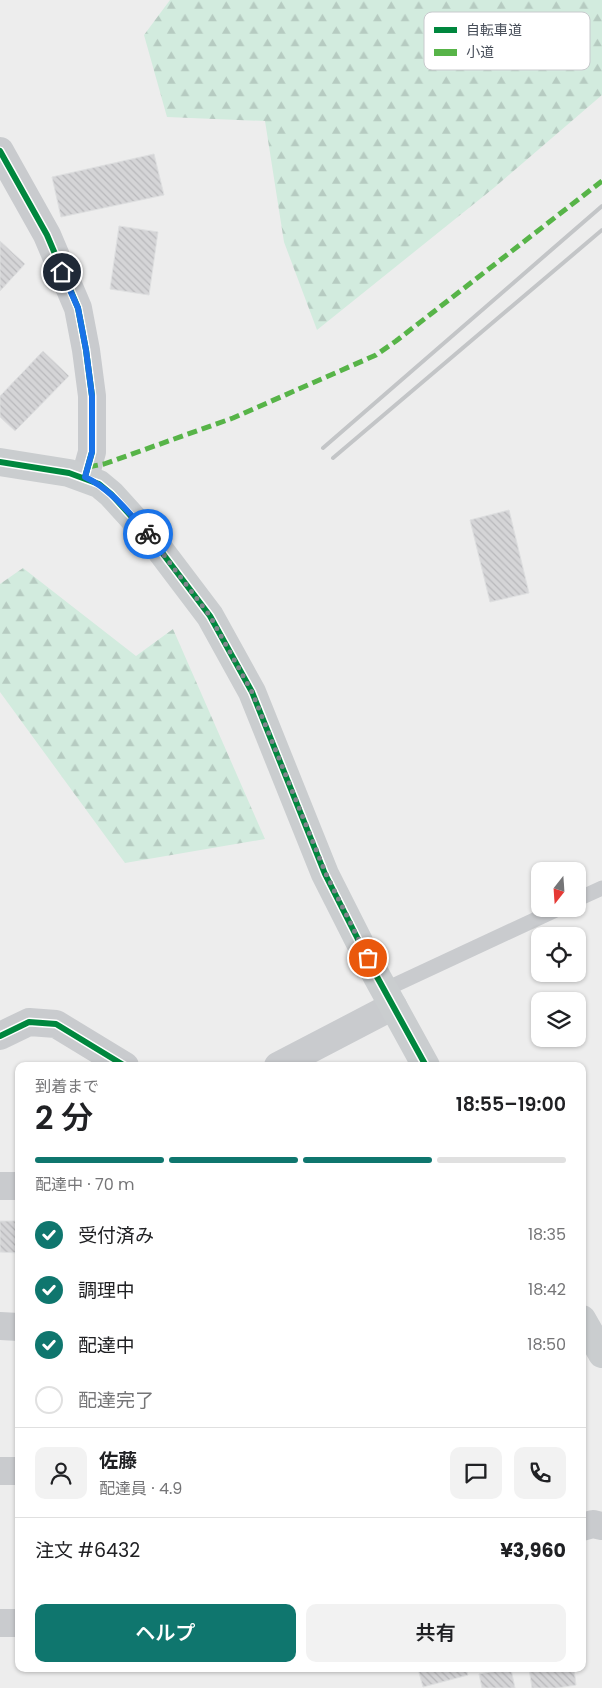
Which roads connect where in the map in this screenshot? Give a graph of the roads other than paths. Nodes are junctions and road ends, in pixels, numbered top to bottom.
1 (0, 151) edge
2 (0, 462) edge
3 (85, 477) junction
4 (602, 888) edge
5 (586, 895) edge
6 (541, 918) edge
7 (389, 998) junction
8 (0, 1036) edge
9 (118, 1062) edge
10 (285, 1062) edge
11 (424, 1062) edge
12 (0, 1186) edge
13 (15, 1186) edge
14 (0, 1326) edge
15 (15, 1327) edge
16 (586, 1327) edge
17 (602, 1354) edge
18 (0, 1471) edge
19 (15, 1471) edge
20 (586, 1526) edge
21 (602, 1526) edge
22 (0, 1623) edge
23 (15, 1623) edge

1 - 3 street
2 - 3 street
3 - 7 street
4 - 5 lane
6 - 7 lane
7 - 10 street
7 - 11 street
8 - 9 street
12 - 13 street
14 - 15 street
16 - 17 street
18 - 19 street
20 - 21 street
22 - 23 street

